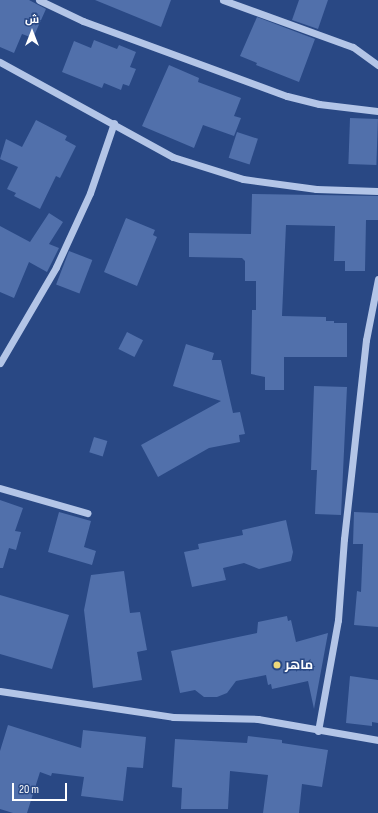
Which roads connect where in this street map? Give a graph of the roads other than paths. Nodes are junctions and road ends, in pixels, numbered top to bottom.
1 (39, 0) edge
2 (223, 0) edge
3 (0, 62) edge
4 (378, 65) edge
5 (378, 111) edge
6 (114, 123) junction
7 (378, 191) edge
8 (378, 279) edge
9 (0, 363) edge
10 (0, 488) edge
11 (87, 513) dead end
12 (0, 691) edge
13 (318, 731) junction
14 (378, 740) edge

1 - 5 street
2 - 4 street
3 - 6 street
6 - 7 street
6 - 9 street
8 - 13 street
10 - 11 street
12 - 13 street
13 - 14 street

